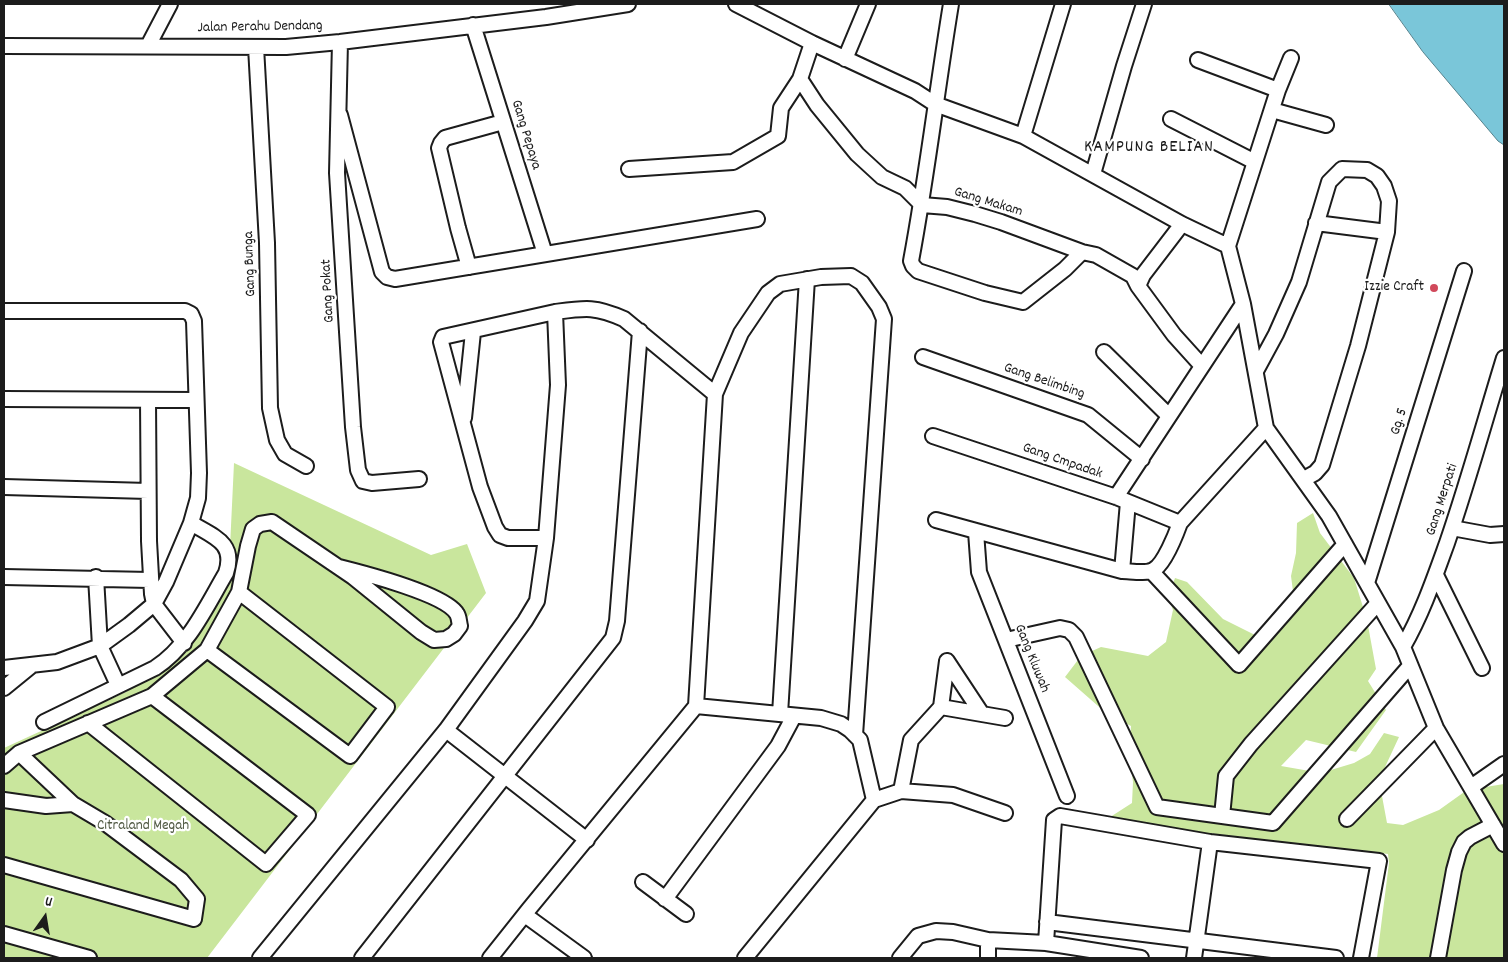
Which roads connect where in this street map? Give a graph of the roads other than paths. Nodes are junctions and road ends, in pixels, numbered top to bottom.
1 (170, 4) edge
2 (554, 4) edge
3 (628, 4) edge
4 (736, 4) edge
5 (868, 4) edge
6 (951, 4) edge
7 (1063, 4) edge
8 (1144, 4) edge
9 (546, 17) junction
10 (473, 25) junction
11 (340, 42) junction
12 (812, 43) junction
13 (4, 46) edge
14 (148, 46) junction
15 (256, 47) junction
16 (1291, 58) dead end
17 (845, 59) junction
18 (1198, 60) dead end
19 (800, 79) junction
20 (1278, 90) junction
21 (935, 104) junction
22 (1272, 110) junction
23 (340, 115) junction
24 (1171, 120) dead end
25 (504, 122) junction
26 (1326, 125) dead end
27 (1023, 136) junction
28 (1255, 162) junction
29 (629, 169) dead end
30 (354, 171) junction
31 (338, 173) junction
32 (1093, 174) junction
33 (922, 206) junction
34 (757, 219) dead end
35 (1316, 223) junction
36 (1182, 224) junction
37 (1388, 232) junction
38 (1228, 246) junction
39 (1082, 252) junction
40 (545, 254) junction
41 (469, 267) junction
42 (1464, 271) dead end
43 (807, 279) junction
44 (1138, 286) junction
45 (1243, 304) junction
46 (4, 311) edge
47 (555, 312) junction
48 (640, 331) junction
49 (473, 332) junction
50 (1104, 352) dead end
51 (923, 357) dead end
52 (1504, 358) edge
53 (1202, 366) junction
54 (1256, 371) junction
55 (715, 394) junction
56 (4, 398) edge
57 (148, 400) junction
58 (196, 400) junction
59 (1169, 416) junction
60 (464, 426) junction
61 (1266, 428) junction
62 (933, 436) dead end
63 (1142, 459) junction
64 (306, 466) dead end
65 (419, 479) dead end
66 (1304, 479) junction
67 (4, 487) edge
68 (148, 491) junction
69 (1122, 500) junction
70 (936, 520) dead end
71 (1180, 523) junction
72 (191, 524) junction
73 (1452, 528) junction
74 (976, 532) junction
75 (1504, 534) edge
76 (546, 538) junction
77 (1345, 544) junction
78 (339, 567) junction
79 (1122, 570) junction
80 (1152, 572) junction
81 (1436, 575) junction
82 (4, 577) edge
83 (96, 577) junction
84 (150, 580) junction
85 (1367, 583) junction
86 (239, 592) junction
87 (1378, 603) junction
88 (154, 604) junction
89 (1006, 640) junction
90 (184, 643) junction
91 (100, 646) junction
92 (1403, 648) junction
93 (207, 650) junction
94 (31, 666) junction
95 (1409, 667) junction
96 (4, 668) edge
97 (1482, 668) dead end
98 (118, 685) junction
99 (4, 688) edge
100 (152, 696) junction
101 (696, 706) junction
102 (941, 707) junction
103 (780, 714) junction
104 (982, 714) junction
105 (794, 716) junction
106 (1005, 718) dead end
107 (44, 722) dead end
108 (88, 723) junction
109 (1436, 728) junction
110 (446, 730) junction
111 (855, 735) junction
112 (19, 753) junction
113 (1504, 764) edge
114 (4, 766) edge
115 (506, 777) junction
116 (1471, 787) junction
117 (901, 791) junction
118 (1068, 796) dead end
119 (4, 800) edge
120 (874, 800) junction
121 (73, 804) junction
122 (1005, 813) dead end
123 (1222, 816) junction
124 (1347, 819) dead end
125 (1493, 825) junction
126 (587, 840) junction
127 (1210, 842) junction
128 (1504, 844) edge
129 (4, 865) edge
130 (643, 882) dead end
131 (665, 899) junction
132 (686, 914) dead end
133 (525, 915) junction
134 (1047, 922) junction
135 (4, 934) edge
136 (988, 940) junction
137 (1197, 942) junction
138 (1046, 943) junction
139 (1102, 956) edge
140 (89, 958) edge
141 (260, 958) edge
142 (362, 958) edge
143 (490, 958) edge
144 (584, 958) edge
145 (745, 958) edge
146 (900, 958) edge
147 (988, 958) edge
148 (1142, 958) edge
149 (1194, 958) edge
150 (1336, 958) edge
151 (1360, 958) edge
152 (1438, 958) edge

1 - 14 street
2 - 9 street
3 - 9 street, Jalan Perahu Dendang
4 - 12 street
5 - 17 street
6 - 21 street
7 - 27 street
8 - 32 street
9 - 10 street, Jalan Perahu Dendang
10 - 11 street, Jalan Perahu Dendang
10 - 25 street, Gang Pepaya
11 - 15 street, Jalan Perahu Dendang
11 - 23 street, Gang Pokat
12 - 17 street
12 - 19 street
13 - 14 street, Jalan Perahu Dendang
14 - 15 street, Jalan Perahu Dendang
15 - 64 street, Gang Bunga
16 - 20 street
17 - 21 street
18 - 20 street
19 - 29 street
19 - 33 street
20 - 22 street
21 - 27 street
21 - 33 street
22 - 26 street
22 - 28 street
23 - 30 street
23 - 31 street, Gang Pokat
24 - 28 street
25 - 40 street, Gang Pepaya
25 - 41 street
27 - 32 street
28 - 38 street
30 - 31 street
30 - 41 street
31 - 65 street, Gang Pokat
32 - 36 street
33 - 39 street, Gang Makam
33 - 39 street
34 - 40 street
35 - 37 street
35 - 37 street
35 - 54 street
36 - 38 street
36 - 44 street
37 - 66 street
38 - 45 street
39 - 44 street, Gang Makam
40 - 41 street
42 - 85 street, Gg. 5
43 - 55 street
43 - 103 street
43 - 111 street
44 - 53 street, Gang Makam
45 - 53 street
45 - 54 street
46 - 58 street
47 - 48 street
47 - 49 street
47 - 76 street
48 - 55 street
48 - 115 street
49 - 60 street
49 - 60 street
50 - 59 street
51 - 63 street, Gang Belimbing
52 - 73 street, Gang Merpati
53 - 59 street
54 - 61 street
55 - 101 street
56 - 57 street
57 - 58 street
57 - 68 street
58 - 72 street
59 - 63 street
60 - 76 street
61 - 66 street
61 - 71 street
62 - 69 street, Gang Cmpadak
63 - 69 street
66 - 77 street
67 - 68 street
68 - 84 street
69 - 71 street, Gang Cmpadak
69 - 79 street
70 - 74 street
71 - 80 street
72 - 88 street
72 - 90 street
73 - 75 street
73 - 81 street, Gang Merpati
74 - 79 street
74 - 89 street, Gang Kluwah
76 - 110 street
77 - 80 street
77 - 85 street
78 - 78 street
78 - 86 street
79 - 80 street
81 - 92 street, Gang Merpati
81 - 97 street
82 - 83 street
83 - 84 street
83 - 91 street
84 - 88 street
85 - 87 street
86 - 93 street
86 - 93 street
87 - 92 street
87 - 123 street
88 - 90 street
88 - 91 street
89 - 118 street, Gang Kluwah
89 - 123 street
90 - 98 street
91 - 94 street
91 - 98 street
92 - 95 street
93 - 100 street
94 - 96 street
94 - 99 street
95 - 109 street
95 - 123 street
98 - 107 street
100 - 108 street
100 - 108 street
101 - 103 street
101 - 126 street
102 - 104 street
102 - 104 street
102 - 117 street
103 - 105 street
104 - 106 street
105 - 111 street
105 - 131 street
108 - 112 street
109 - 116 street
109 - 124 street
110 - 115 street
110 - 141 street
111 - 120 street
112 - 114 street
112 - 121 street
113 - 116 street
115 - 126 street
115 - 142 street
116 - 125 street
117 - 120 street
117 - 122 street
119 - 121 street
120 - 145 street
121 - 129 street
125 - 128 street
125 - 152 street
126 - 133 street
127 - 134 street
127 - 137 street
127 - 151 street
130 - 131 street
131 - 132 street
133 - 143 street
133 - 144 street
134 - 137 street
134 - 138 street
135 - 140 street
136 - 138 street
136 - 146 street
136 - 147 street
137 - 149 street
137 - 150 street
138 - 139 street
139 - 148 street

